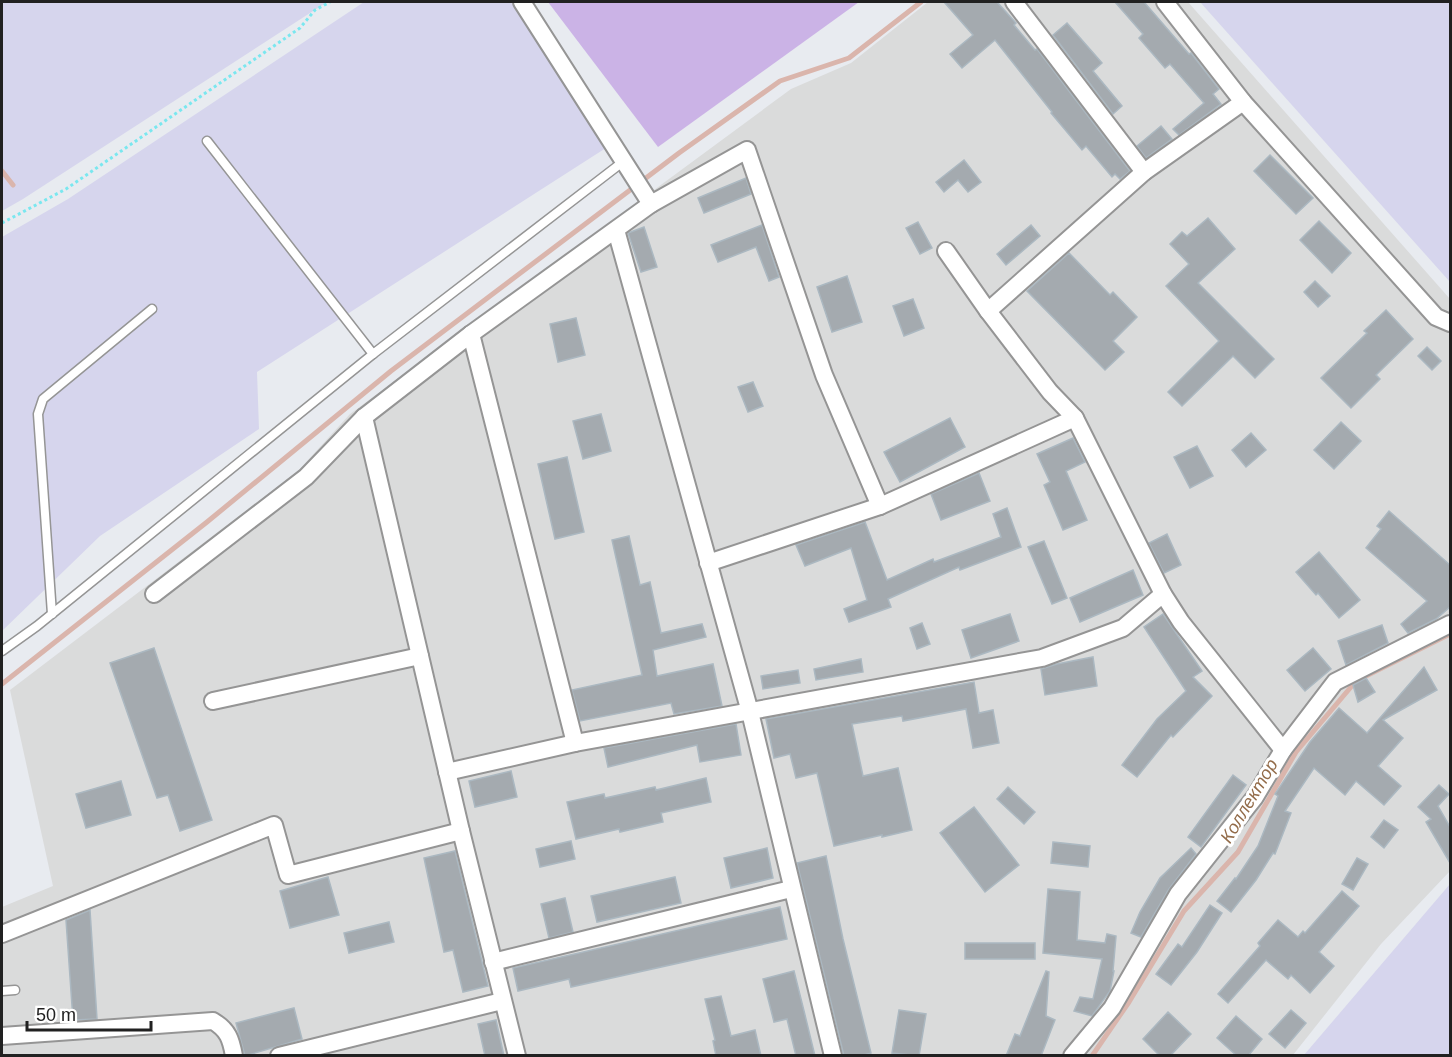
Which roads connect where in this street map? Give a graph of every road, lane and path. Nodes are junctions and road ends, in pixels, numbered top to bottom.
1 (330, 2) edge
2 (522, 2) edge
3 (1014, 2) edge
4 (1165, 2) edge
5 (1243, 102) junction
6 (207, 141) dead end
7 (624, 161) junction
8 (1144, 172) junction
9 (643, 190) junction
10 (2, 223) edge
11 (615, 230) junction
12 (946, 251) dead end
13 (152, 309) dead end
14 (988, 311) junction
15 (1450, 322) edge
16 (471, 334) junction
17 (372, 354) junction
18 (364, 417) junction
19 (1075, 418) junction
20 (880, 506) junction
21 (708, 562) junction
22 (154, 594) dead end
23 (1163, 594) junction
24 (52, 614) junction
25 (1450, 624) edge
26 (2, 651) edge
27 (420, 656) junction
28 (213, 702) dead end
29 (750, 712) junction
30 (574, 743) junction
31 (1283, 750) junction
32 (447, 772) junction
33 (461, 831) junction
34 (791, 889) junction
35 (2, 934) edge
36 (493, 962) junction
37 (15, 990) dead end
38 (2, 991) edge
39 (502, 1001) junction
40 (2, 1036) edge
41 (234, 1056) edge
42 (279, 1056) edge
43 (517, 1056) edge
44 (833, 1056) edge
45 (1072, 1056) edge

1 - 10 path
2 - 7 street
3 - 8 street
4 - 5 street
5 - 8 street
5 - 15 street
6 - 17 lane
7 - 9 street
7 - 17 lane
8 - 14 street
9 - 11 street
9 - 20 street
11 - 16 street
11 - 21 street
12 - 14 street
13 - 24 lane
14 - 19 street
16 - 18 street
16 - 30 street
17 - 24 lane
18 - 22 street
18 - 27 street
19 - 20 street
19 - 23 street
20 - 21 street
21 - 29 street
23 - 29 street
23 - 31 street
24 - 26 lane
25 - 31 street
27 - 28 street
27 - 32 street
29 - 30 street
29 - 34 street
30 - 32 street
31 - 45 street
32 - 33 street
33 - 35 street
33 - 36 street
34 - 36 street
34 - 44 street
36 - 39 street
37 - 38 lane
39 - 42 street
39 - 43 street
40 - 41 street

